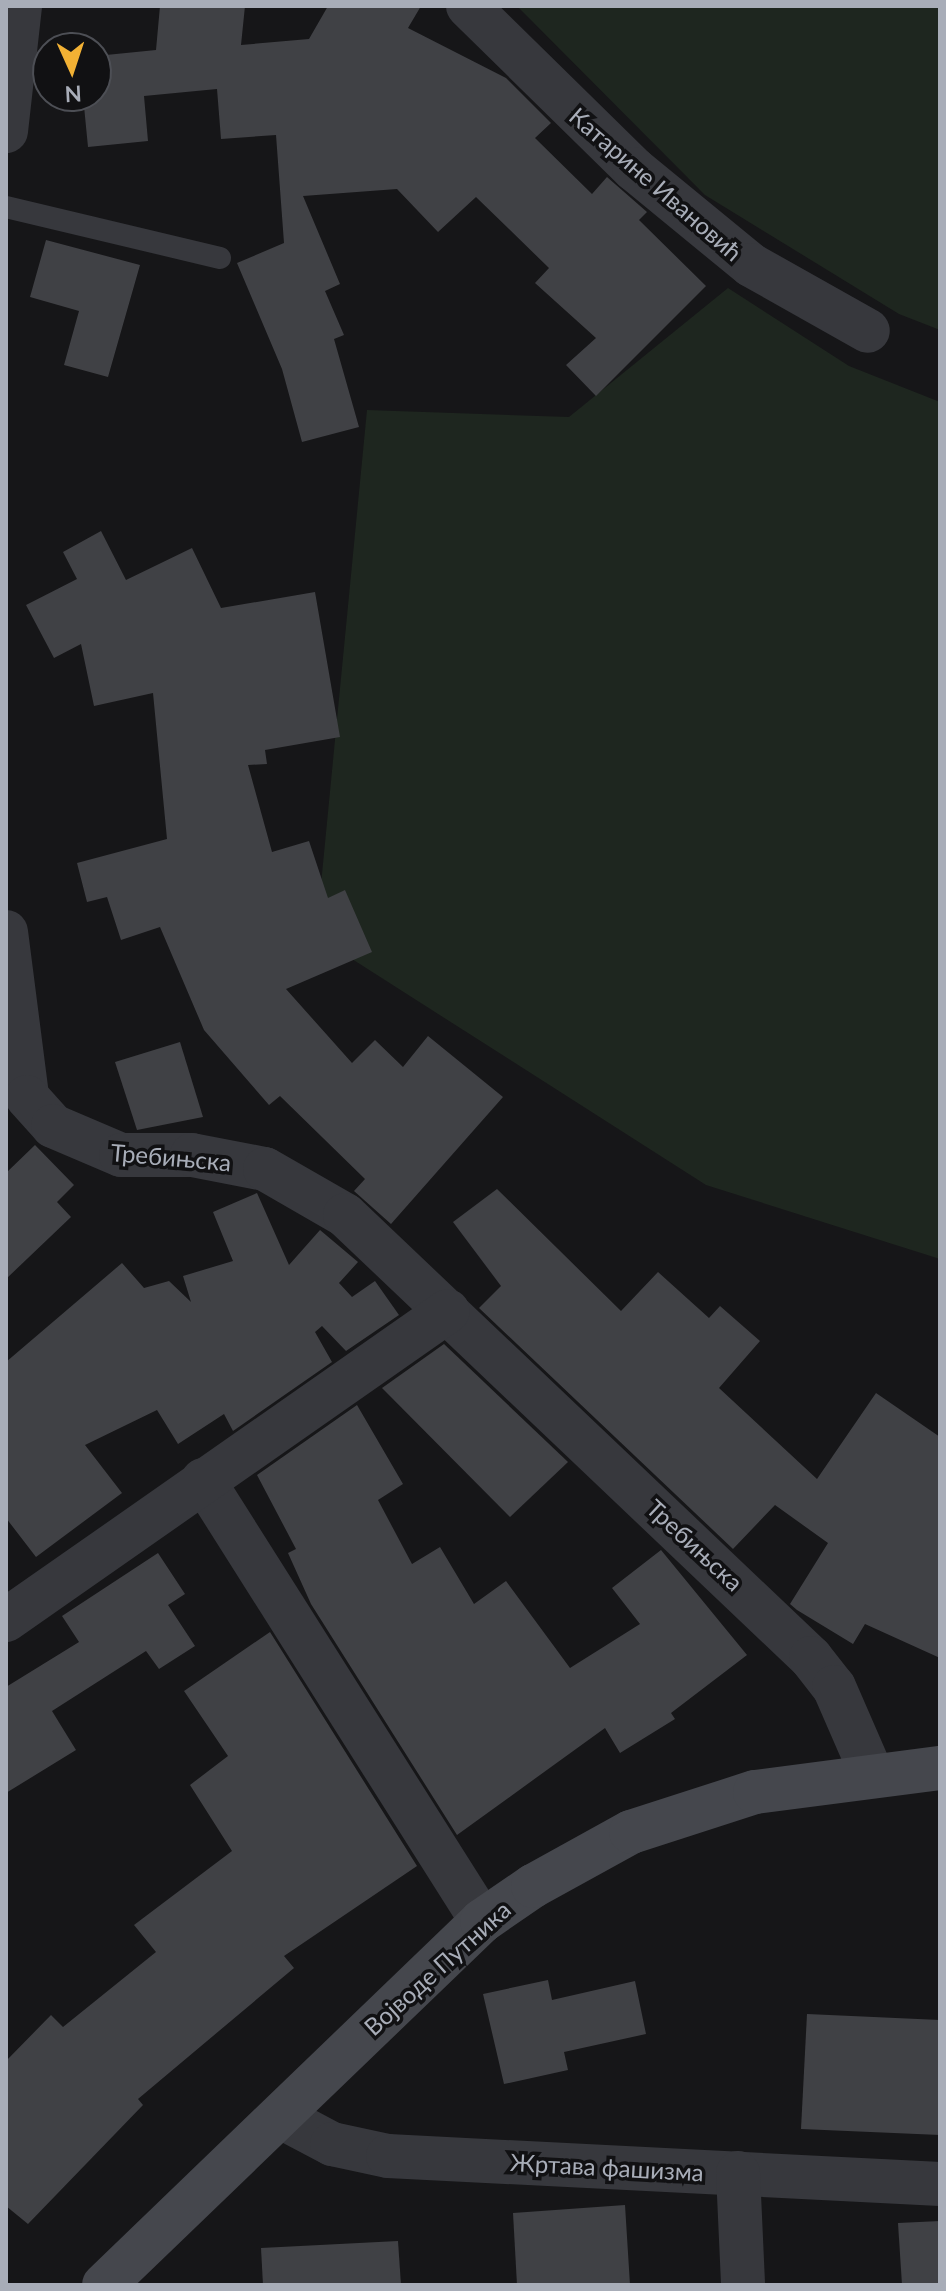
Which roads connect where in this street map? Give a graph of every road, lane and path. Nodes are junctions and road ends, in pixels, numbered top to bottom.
1 (20, 6) edge
2 (468, 6) edge
3 (6, 131) edge
4 (6, 207) edge
5 (220, 258) dead end
6 (868, 331) dead end
7 (6, 932) edge
8 (16, 1103) edge
9 (448, 1311) junction
10 (203, 1480) junction
11 (6, 1620) edge
12 (940, 1768) edge
13 (871, 1772) junction
14 (482, 1921) junction
15 (281, 2117) junction
16 (738, 2173) junction
17 (940, 2184) edge
18 (104, 2285) edge
19 (743, 2285) edge

1 - 3 street
2 - 6 street, Катарине Ивановић
4 - 5 lane
7 - 8 street, Требињска
8 - 9 street, Требињска
9 - 10 street
9 - 13 street, Требињска
10 - 11 street
10 - 14 street
12 - 13 street, Војводе Путника
13 - 14 street, Војводе Путника
14 - 15 street, Војводе Путника
15 - 16 street, Жртава фашизма
15 - 18 street, Војводе Путника
16 - 17 street, Жртава фашизма
16 - 19 street

